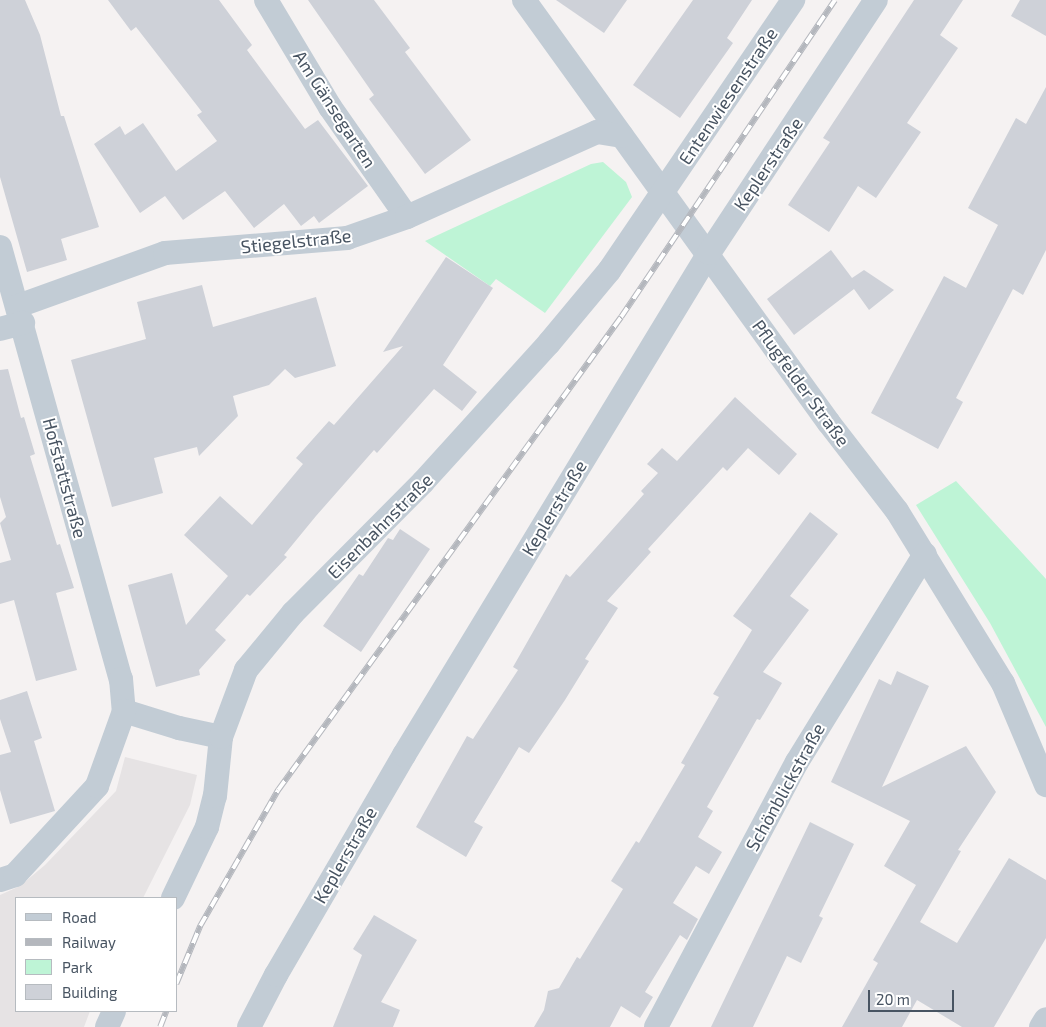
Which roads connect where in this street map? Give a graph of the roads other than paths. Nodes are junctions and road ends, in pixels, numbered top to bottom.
1 (266, 0) edge
2 (524, 0) edge
3 (793, 0) edge
4 (876, 0) edge
5 (622, 136) junction
6 (664, 192) junction
7 (407, 217) junction
8 (0, 247) edge
9 (709, 253) junction
10 (21, 315) junction
11 (0, 329) edge
12 (925, 554) junction
13 (124, 710) junction
14 (221, 737) junction
15 (1046, 785) edge
16 (0, 880) edge
17 (173, 897) edge
18 (114, 1012) edge
19 (1046, 1019) edge
20 (107, 1027) edge
21 (249, 1027) edge
22 (656, 1027) edge
23 (1041, 1027) edge

1 - 7 street, Am Gänsegarten
2 - 5 street, Pflugfelder Straße
3 - 6 street, Entenwiesenstraße
4 - 9 street, Keplerstraße
5 - 6 street, Pflugfelder Straße
5 - 7 street, Stiegelstraße
6 - 9 street, Pflugfelder Straße
6 - 14 street, Eisenbahnstraße
7 - 10 street, Stiegelstraße
8 - 10 street, Hofstattstraße
9 - 12 street, Pflugfelder Straße
9 - 21 street, Keplerstraße
10 - 11 street, Stiegelstraße
10 - 13 street, Hofstattstraße
12 - 15 street, Pflugfelder Straße
12 - 22 street, Schönblickstraße
13 - 14 street
13 - 16 street, Hofstattstraße
14 - 17 street, Eisenbahnstraße
18 - 20 street
19 - 23 street

